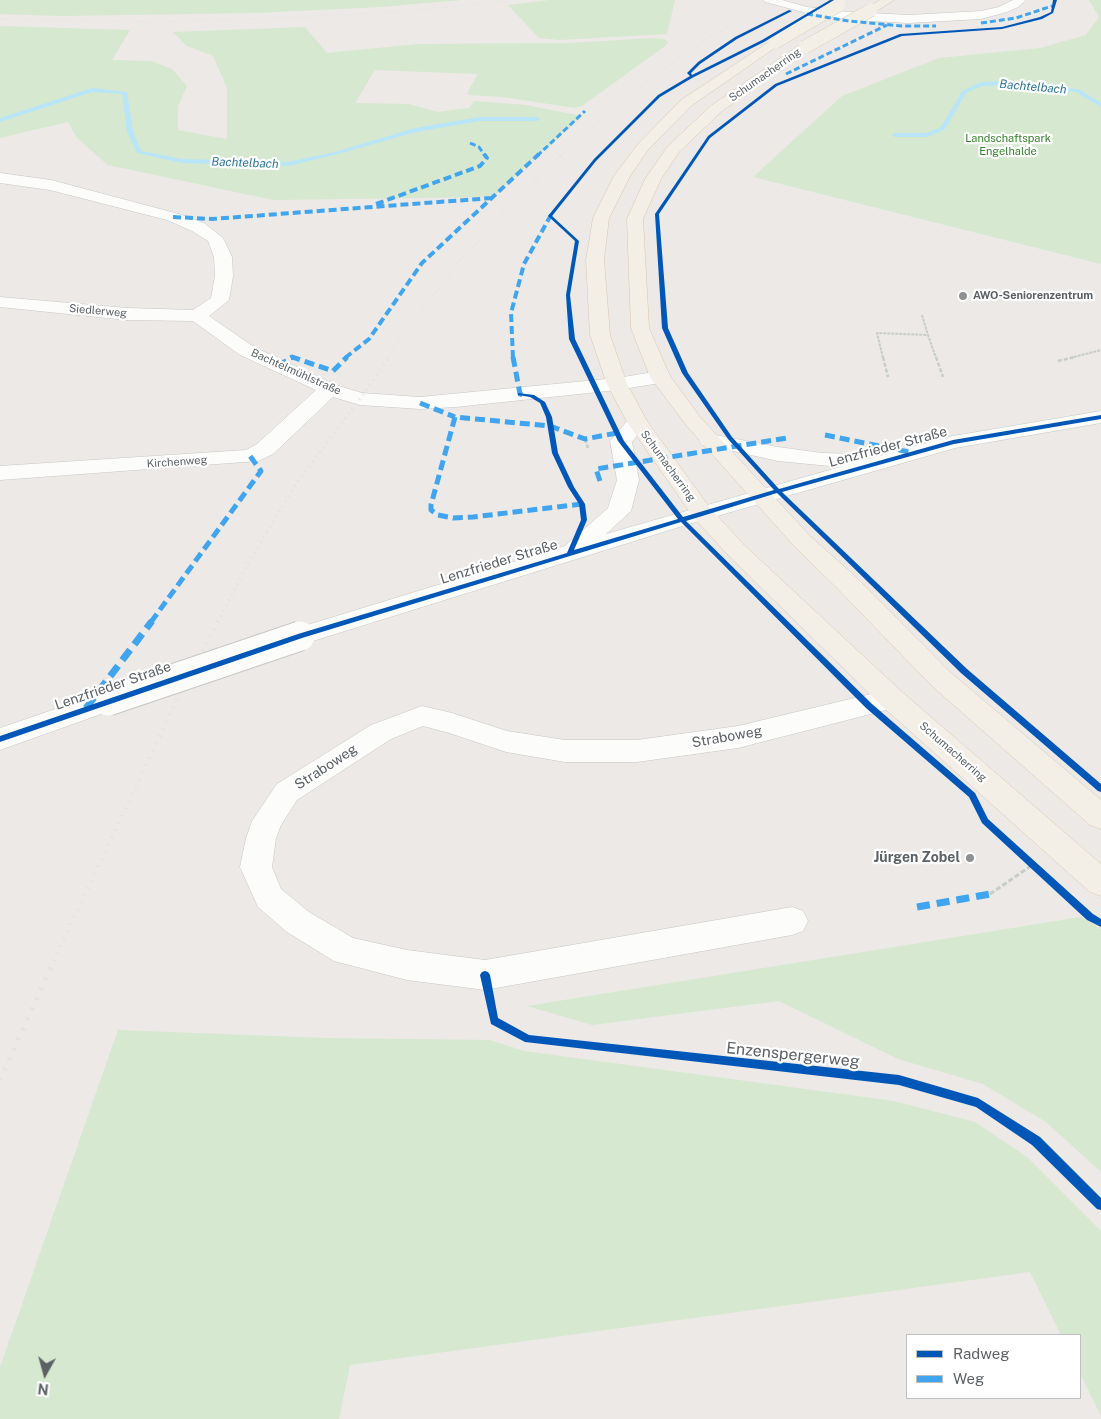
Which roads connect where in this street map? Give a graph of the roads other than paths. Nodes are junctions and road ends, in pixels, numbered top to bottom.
1 (769, 0) edge
2 (888, 0) edge
3 (1020, 0) edge
4 (843, 2) edge
5 (0, 178) edge
6 (0, 302) edge
7 (197, 316) junction
8 (660, 377) junction
9 (617, 384) junction
10 (329, 389) junction
11 (1101, 418) edge
12 (637, 422) junction
13 (710, 440) junction
14 (882, 461) junction
15 (0, 473) edge
16 (760, 496) junction
17 (702, 513) junction
18 (570, 553) junction
19 (892, 699) junction
20 (0, 739) edge
21 (1101, 817) edge
22 (1101, 883) edge
23 (792, 921) dead end

1 - 3 street
2 - 8 main road, Schumacherring, bridge
4 - 9 main road, Schumacherring, bridge
5 - 7 street
6 - 7 street, Siedlerweg
7 - 10 street, Bachtelmühlstraße
8 - 9 street, Bachtelmühlstraße
8 - 13 main road, Schumacherring
9 - 10 street, Bachtelmühlstraße
9 - 12 main road, Schumacherring
10 - 15 street, Kirchenweg
11 - 14 street, Lenzfrieder Straße
12 - 17 main road, Schumacherring
12 - 18 street
13 - 14 street
13 - 16 main road, Schumacherring
14 - 16 street, Lenzfrieder Straße
16 - 17 street, Lenzfrieder Straße
16 - 21 main road, Schumacherring
17 - 18 street, Lenzfrieder Straße
17 - 19 main road, Schumacherring
18 - 20 street, Lenzfrieder Straße, bridge
19 - 22 main road, Schumacherring
19 - 23 street, Straboweg

